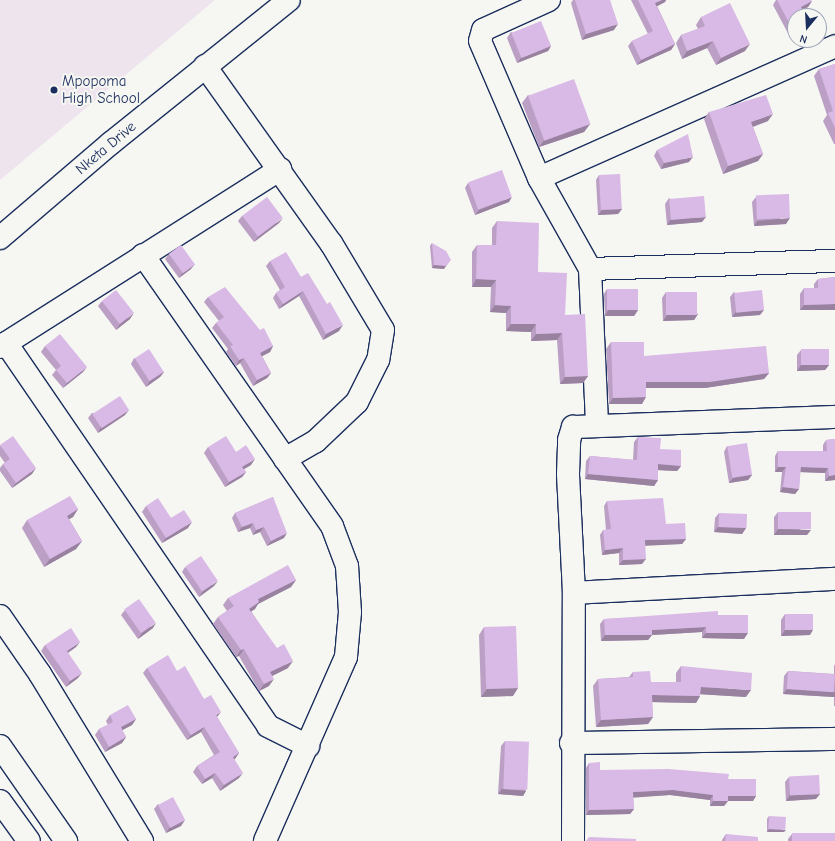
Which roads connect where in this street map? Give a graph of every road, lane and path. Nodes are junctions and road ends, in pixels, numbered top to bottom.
1 (289, 0) edge
2 (549, 0) edge
3 (835, 46) edge
4 (205, 66) junction
5 (280, 169) junction
6 (540, 178) junction
7 (0, 238) edge
8 (143, 255) junction
9 (835, 261) edge
10 (590, 269) junction
11 (3, 345) edge
12 (835, 417) edge
13 (597, 426) junction
14 (285, 459) junction
15 (835, 579) edge
16 (574, 593) junction
17 (0, 616) edge
18 (835, 739) edge
19 (571, 743) junction
20 (0, 746) edge
21 (308, 746) junction
22 (0, 801) edge
23 (30, 841) edge
24 (66, 841) edge
25 (142, 841) edge
26 (265, 841) edge
27 (573, 841) edge

1 - 4 street, Nketa Drive
2 - 6 street
3 - 6 street
4 - 5 street
4 - 7 street, Nketa Drive
5 - 8 street
5 - 14 street
6 - 10 street
8 - 11 street
8 - 14 street
9 - 10 street
10 - 13 street
11 - 21 street
12 - 13 street
13 - 16 street
14 - 21 street
15 - 16 street
16 - 19 street
17 - 25 street
18 - 19 street
19 - 27 street
20 - 24 street
21 - 26 street
22 - 23 street

